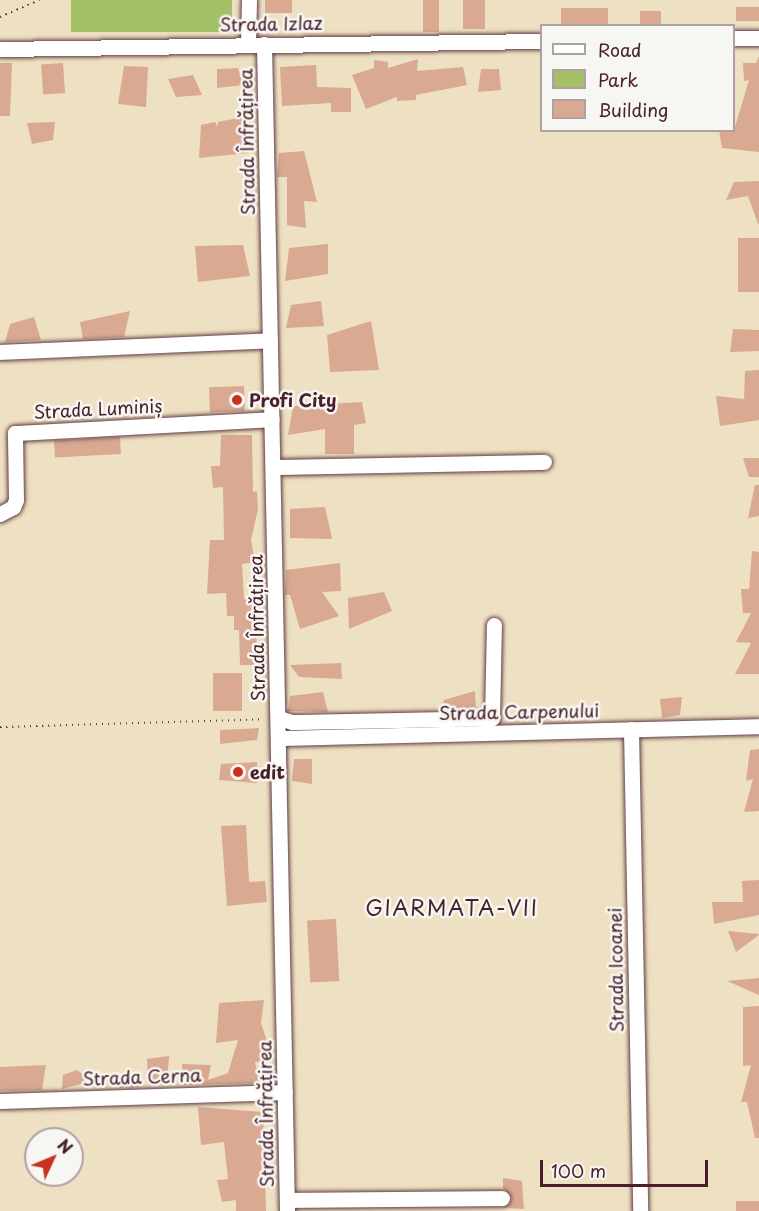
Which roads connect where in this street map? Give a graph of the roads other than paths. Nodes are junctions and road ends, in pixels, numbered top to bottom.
1 (249, 0) edge
2 (735, 38) edge
3 (759, 38) edge
4 (540, 41) edge
5 (248, 44) junction
6 (264, 44) junction
7 (0, 49) edge
8 (270, 340) junction
9 (0, 352) edge
10 (272, 419) junction
11 (8, 434) edge
12 (544, 462) dead end
13 (273, 467) junction
14 (0, 514) edge
15 (494, 625) dead end
16 (279, 718) junction
17 (492, 725) junction
18 (759, 726) edge
19 (631, 729) junction
20 (279, 738) junction
21 (285, 1092) junction
22 (0, 1101) edge
23 (502, 1198) dead end
24 (287, 1205) edge
25 (640, 1211) edge

1 - 5 street
2 - 3 street
4 - 6 street, Strada Izlaz
5 - 6 street, Strada Izlaz
5 - 7 street, Strada Izlaz
6 - 8 street, Strada Înfrățirea
8 - 9 street
8 - 10 street, Strada Înfrățirea
10 - 11 street, Strada Luminiș
10 - 13 street, Strada Înfrățirea
11 - 14 street, Strada Luminiș
12 - 13 street
13 - 16 street, Strada Înfrățirea
15 - 17 street
16 - 17 street
16 - 20 street, Strada Înfrățirea
17 - 19 street, Strada Carpenului
17 - 20 street, Strada Carpenului
18 - 19 street, Strada Carpenului
19 - 25 street, Strada Icoanei
20 - 21 street, Strada Înfrățirea
21 - 22 street, Strada Cerna
21 - 24 street, Strada Înfrățirea
23 - 24 street

